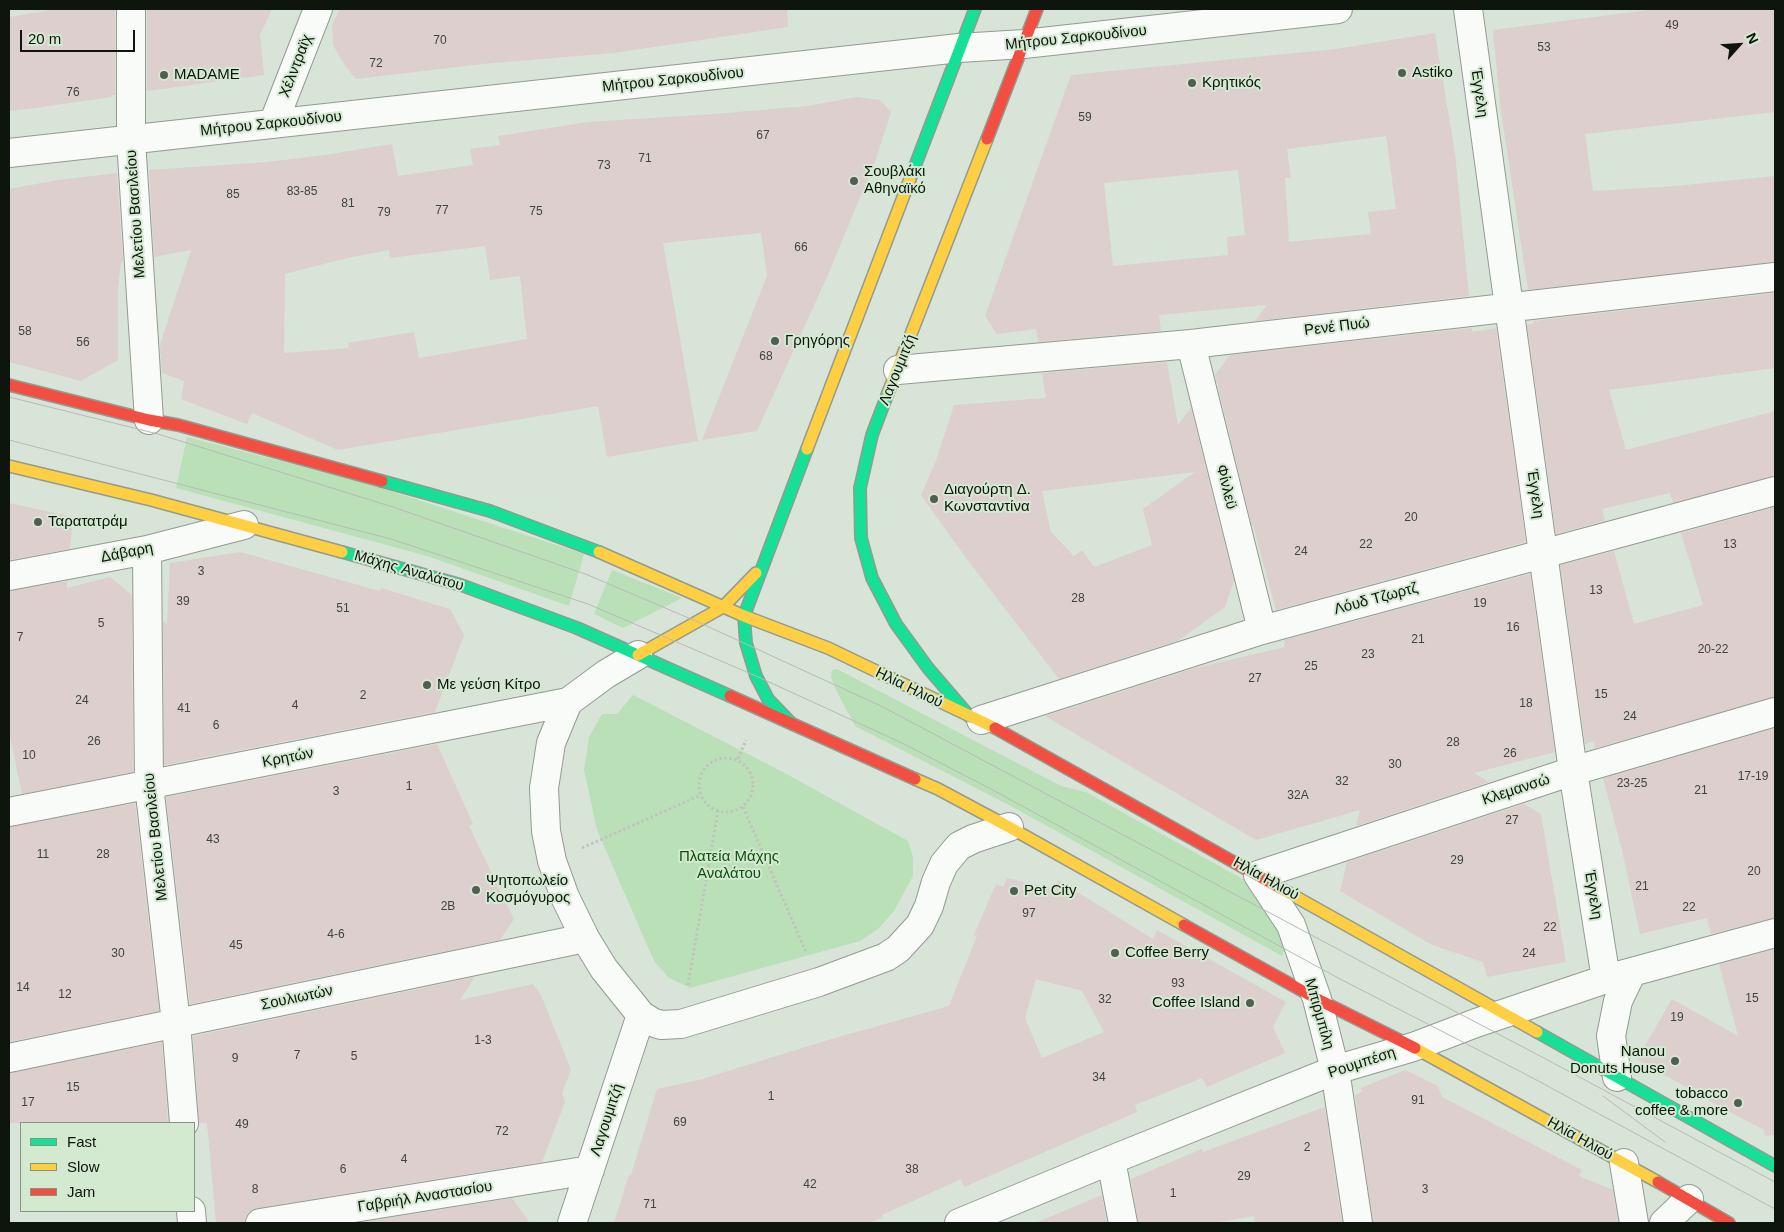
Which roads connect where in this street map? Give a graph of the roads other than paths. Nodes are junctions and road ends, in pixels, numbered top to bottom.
1 (131, 9) edge
2 (318, 9) edge
3 (975, 9) edge
4 (1037, 9) edge
5 (1338, 9) edge
6 (1468, 9) edge
7 (1024, 44) junction
8 (959, 48) junction
9 (273, 124) junction
10 (131, 140) junction
11 (9, 153) edge
12 (1775, 277) edge
13 (1509, 307) junction
14 (1191, 344) junction
15 (898, 370) junction
16 (9, 385) edge
17 (149, 420) junction
18 (9, 466) edge
19 (1775, 491) edge
20 (244, 525) junction
21 (147, 550) junction
22 (1543, 554) junction
23 (763, 567) junction
24 (9, 576) edge
25 (723, 607) junction
26 (744, 616) junction
27 (1262, 630) junction
28 (638, 655) junction
29 (568, 702) junction
30 (1775, 712) edge
31 (975, 719) junction
32 (792, 724) junction
33 (1573, 771) junction
34 (149, 785) junction
35 (9, 812) edge
36 (1009, 827) junction
37 (1258, 875) junction
38 (1775, 933) edge
39 (585, 938) junction
40 (1619, 976) junction
41 (1317, 999) junction
42 (1504, 1014) junction
43 (641, 1015) junction
44 (176, 1023) junction
45 (1413, 1047) junction
46 (9, 1058) edge
47 (1335, 1070) junction
48 (1617, 1077) junction
49 (184, 1122) edge
50 (1111, 1160) junction
51 (1624, 1163) junction
52 (1775, 1166) edge
53 (590, 1170) junction
54 (1688, 1200) junction
55 (260, 1223) edge
56 (572, 1223) edge
57 (959, 1223) edge
58 (1123, 1223) edge
59 (1358, 1223) edge
60 (1634, 1223) edge
61 (1664, 1223) edge
62 (1729, 1223) edge

1 - 10 street, Μελετίου Βασιλείου
2 - 9 street, Χέλντραϊχ
3 - 8 main road
4 - 7 main road, Λαγουμιτζή
5 - 7 street, Μήτρου Σαρκουδίνου
6 - 13 street, Έγγελη
7 - 8 street, Μήτρου Σαρκουδίνου
7 - 15 main road, Λαγουμιτζή
8 - 9 street, Μήτρου Σαρκουδίνου
8 - 23 main road
9 - 10 street, Μήτρου Σαρκουδίνου
10 - 11 street, Μήτρου Σαρκουδίνου
10 - 17 street, Μελετίου Βασιλείου
12 - 13 street, Ρενέ Πυώ
13 - 14 street, Ρενέ Πυώ
13 - 22 street, Έγγελη
14 - 15 street, Ρενέ Πυώ
14 - 27 street, Φίνλεϋ
15 - 31 main road, Λαγουμιτζή
16 - 17 main road
17 - 25 main road
18 - 20 main road, Μάχης Αναλάτου
19 - 22 street, Λόυδ Τζωρτζ
20 - 21 street, Δάβαρη
20 - 28 main road, Μάχης Αναλάτου
21 - 24 street, Δάβαρη
21 - 34 street, Μελετίου Βασιλείου
22 - 27 street, Λόυδ Τζωρτζ
22 - 33 street, Έγγελη
23 - 25 main road
23 - 26 main road
25 - 26 main road
25 - 28 main road
26 - 31 main road, Ηλία Ηλιού
26 - 32 main road
27 - 31 street, Λόυδ Τζωρτζ
28 - 29 street
28 - 32 main road, Μάχης Αναλάτου
29 - 34 street, Κρητών
29 - 39 street
30 - 33 street, Κλεμανσώ
31 - 37 main road, Ηλία Ηλιού
32 - 36 main road, Ηλία Ηλιού
33 - 37 street, Κλεμανσώ
33 - 40 street, Έγγελη
34 - 35 street, Κρητών
34 - 44 street, Μελετίου Βασιλείου
36 - 41 main road, Ηλία Ηλιού
36 - 43 street
37 - 41 street, Μπιρμπίλη
37 - 42 main road, Ηλία Ηλιού
38 - 40 street, Ρουμπέση
39 - 43 street
39 - 44 street, Σουλιωτών
40 - 42 street, Ρουμπέση
40 - 48 street
41 - 45 main road, Ηλία Ηλιού
41 - 47 street, Μπιρμπίλη
42 - 45 street, Ρουμπέση
42 - 48 main road, Ηλία Ηλιού
43 - 53 street, Λαγουμιτζή
44 - 46 street, Σουλιωτών
44 - 49 street, Μελετίου Βασιλείου
45 - 47 street, Ρουμπέση
45 - 51 main road, Ηλία Ηλιού
47 - 50 street, Ρουμπέση
47 - 59 street, Μπιρμπίλη
48 - 52 main road, Ηλία Ηλιού
50 - 57 street, Ρουμπέση
50 - 58 street
51 - 54 main road, Ηλία Ηλιού
51 - 60 street
53 - 55 street, Γαβριήλ Αναστασίου
53 - 56 street, Λαγουμιτζή
54 - 61 street
54 - 62 main road, Ηλία Ηλιού

